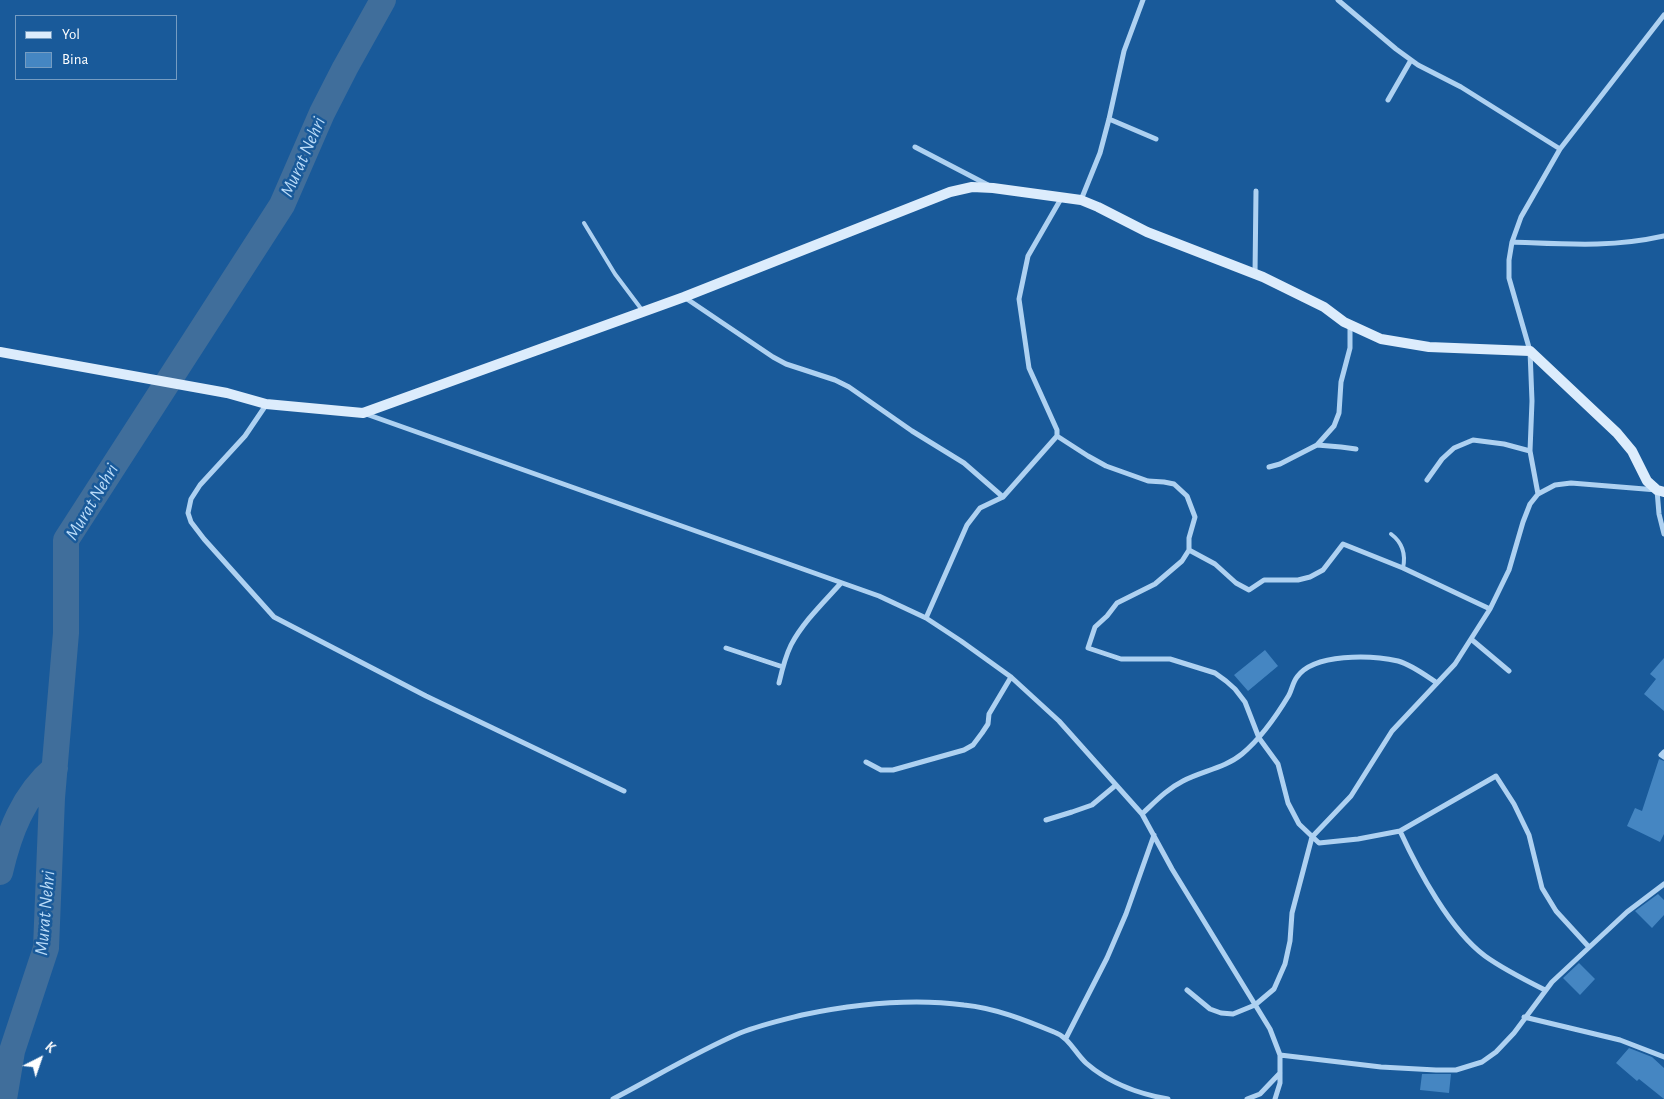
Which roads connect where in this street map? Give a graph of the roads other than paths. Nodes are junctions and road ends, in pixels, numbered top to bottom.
1 (1143, 0) edge
2 (1338, 0) edge
3 (1664, 15) edge
4 (1411, 60) junction
5 (1388, 100) dead end
6 (1109, 119) junction
7 (1156, 139) dead end
8 (915, 147) dead end
9 (1560, 149) junction
10 (993, 188) junction
11 (1256, 191) dead end
12 (1062, 197) junction
13 (1081, 200) junction
14 (584, 222) dead end
15 (1664, 236) edge
16 (1512, 242) junction
17 (1255, 274) junction
18 (684, 297) junction
19 (643, 311) junction
20 (1350, 325) junction
21 (1530, 351) junction
22 (0, 352) edge
23 (266, 404) junction
24 (363, 413) junction
25 (1057, 436) junction
26 (1317, 446) junction
27 (1356, 450) dead end
28 (1530, 451) junction
29 (1269, 467) dead end
30 (1426, 480) dead end
31 (1660, 491) edge
32 (1538, 494) junction
33 (1003, 497) junction
34 (1391, 534) dead end
35 (1664, 534) edge
36 (1189, 550) junction
37 (1403, 568) junction
38 (841, 583) junction
39 (1490, 609) junction
40 (926, 618) junction
41 (1471, 639) junction
42 (726, 648) dead end
43 (783, 667) junction
44 (1509, 671) dead end
45 (1011, 678) junction
46 (779, 683) dead end
47 (1437, 683) junction
48 (1259, 738) junction
49 (1664, 752) edge
50 (1664, 757) edge
51 (866, 762) dead end
52 (1116, 785) junction
53 (624, 791) dead end
54 (1142, 814) junction
55 (1046, 820) dead end
56 (1400, 831) junction
57 (1154, 835) junction
58 (1312, 837) junction
59 (1664, 884) edge
60 (1588, 946) junction
61 (1187, 990) dead end
62 (1545, 990) junction
63 (1255, 1004) junction
64 (1524, 1018) junction
65 (1066, 1038) junction
66 (1280, 1055) junction
67 (1664, 1057) edge
68 (1280, 1073) junction
69 (613, 1099) edge
70 (1168, 1099) edge
71 (1248, 1099) edge
72 (1275, 1099) edge

1 - 6 street
2 - 4 street
3 - 9 street
4 - 5 street
4 - 9 street
6 - 7 street
6 - 13 street
8 - 10 street
9 - 16 street
10 - 12 street
10 - 18 street
11 - 17 street
12 - 13 street
12 - 25 street
13 - 17 street
14 - 19 lane
15 - 16 street
16 - 21 street
17 - 20 street
18 - 19 street
18 - 33 street
19 - 24 street
20 - 21 street
20 - 26 street
21 - 28 street
21 - 31 street
22 - 23 street
23 - 24 street
23 - 53 street
24 - 38 street
25 - 33 street
25 - 36 street
26 - 27 street
26 - 29 street
28 - 30 street
28 - 32 street
31 - 32 street
31 - 35 street
32 - 39 street
33 - 40 street
34 - 37 lane
36 - 37 street
36 - 48 street
37 - 39 street
38 - 40 street
38 - 43 street
39 - 41 street
40 - 45 street
41 - 44 street
41 - 47 street
42 - 43 street
43 - 46 street
45 - 51 street
45 - 52 street
47 - 48 street
47 - 58 street
48 - 54 street
48 - 58 street
49 - 50 street
52 - 54 street
52 - 55 street
54 - 57 street
56 - 58 street
56 - 60 street
56 - 62 street
57 - 63 street
57 - 65 street
58 - 63 street
59 - 60 street
60 - 62 street
61 - 63 street
62 - 64 street
63 - 66 street
64 - 66 street
64 - 67 street
65 - 69 street
65 - 70 street
66 - 68 street
68 - 71 street
68 - 72 street

